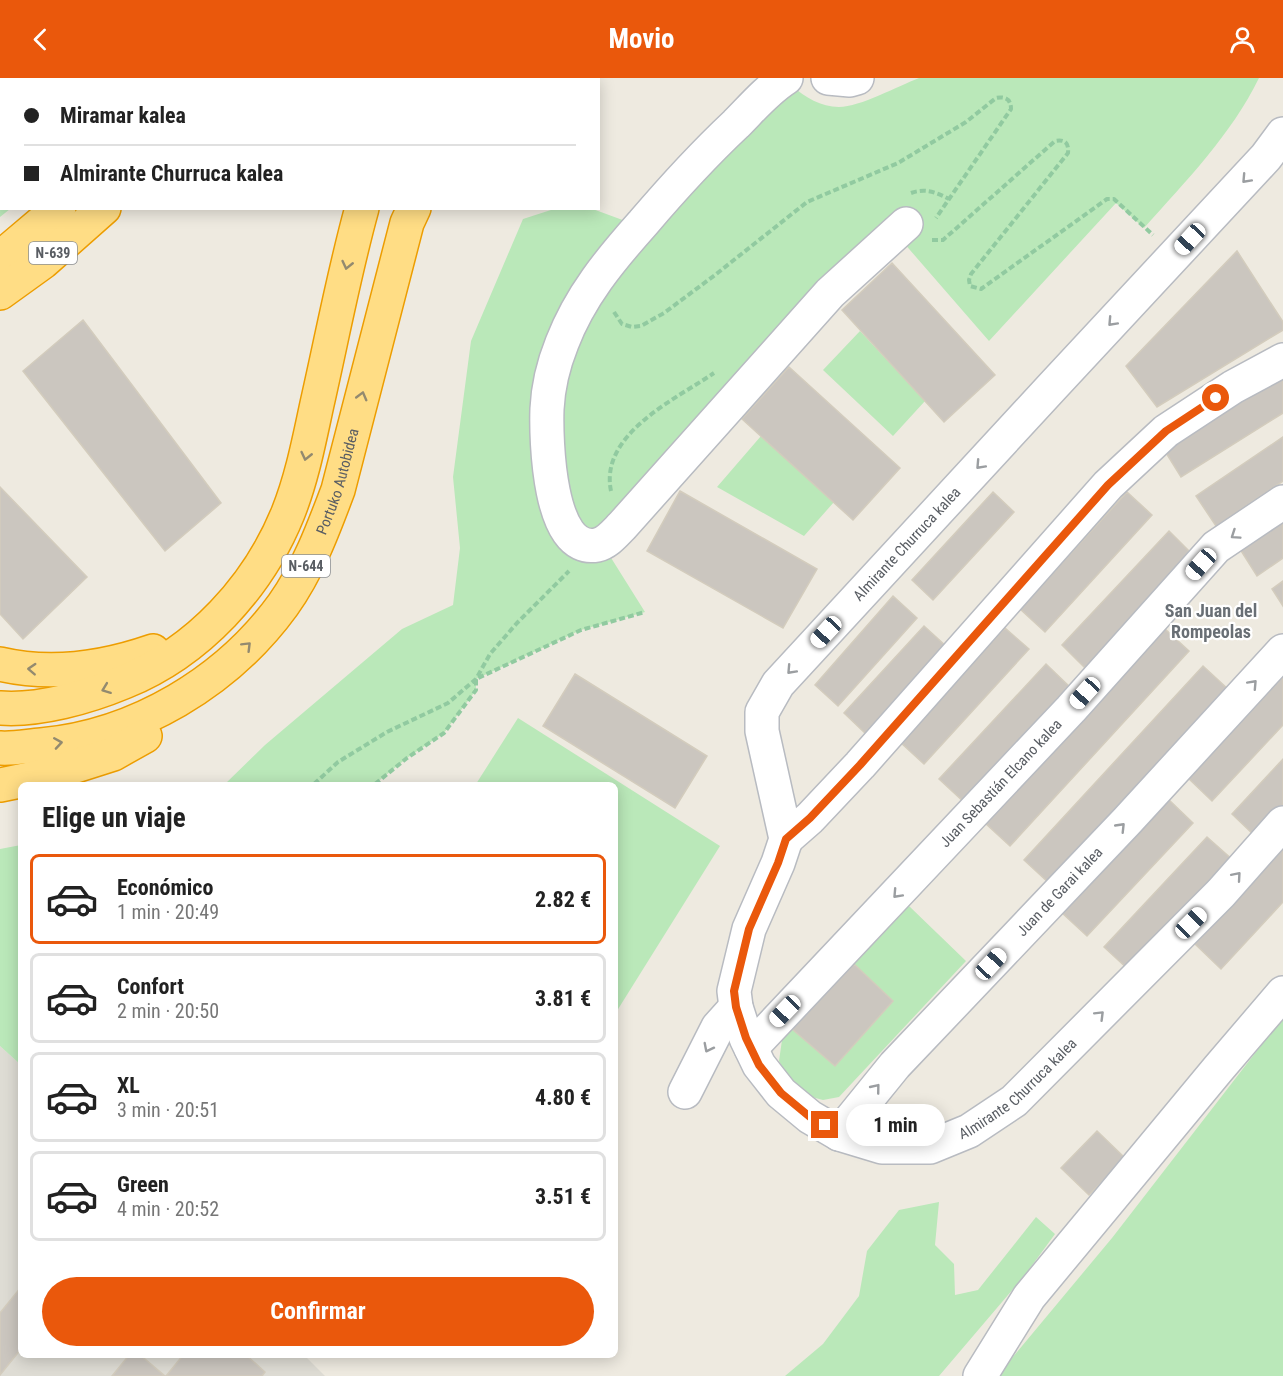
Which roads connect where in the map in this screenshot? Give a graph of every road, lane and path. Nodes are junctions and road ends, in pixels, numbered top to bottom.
1 (786, 78) edge
2 (828, 78) edge
3 (856, 78) edge
4 (1283, 134) edge
5 (35, 210) edge
6 (57, 210) edge
7 (66, 210) edge
8 (102, 210) edge
9 (361, 210) edge
10 (413, 210) edge
11 (906, 224) dead end
12 (1, 266) edge
13 (0, 293) edge
14 (1283, 360) edge
15 (1283, 502) edge
16 (595, 545) junction
17 (225, 611) junction
18 (645, 612) dead end
19 (1283, 651) edge
20 (0, 664) edge
21 (222, 670) junction
22 (476, 679) junction
23 (0, 708) edge
24 (0, 748) edge
25 (316, 782) edge
26 (377, 782) edge
27 (0, 785) edge
28 (1283, 823) edge
29 (786, 839) junction
30 (1283, 993) edge
31 (736, 1007) junction
32 (751, 1048) junction
33 (685, 1092) dead end
34 (839, 1134) junction
35 (918, 1147) junction
36 (893, 1167) dead end
37 (1026, 1302) junction
38 (958, 1376) edge
39 (980, 1376) edge

1 - 16 street
2 - 3 street
4 -> 29 street, Almirante Churruca kalea
5 - 12 highway
6 - 12 highway, N-639
7 - 12 highway
8 - 13 highway, N-639
9 -> 17 highway, N-644
21 -> 10 highway, Portuko Autobidea / N-644
11 - 16 street
14 - 29 street
15 -> 32 street, Juan Sebastián Elcano kalea
16 - 22 path
17 -> 20 highway
17 -> 23 highway, N-644
18 - 22 path
34 -> 19 street, Juan de Garai kalea
24 -> 21 highway, Portuko Autobidea / N-644
21 - 27 highway
22 - 25 path
22 - 26 path
35 -> 28 street, Almirante Churruca kalea
29 - 31 street, Almirante Churruca kalea
30 - 37 street
31 - 32 street, Almirante Churruca kalea
31 -> 33 street
32 - 34 street, Almirante Churruca kalea
34 - 35 street, Almirante Churruca kalea
35 - 36 street
37 - 38 street
37 - 39 street

